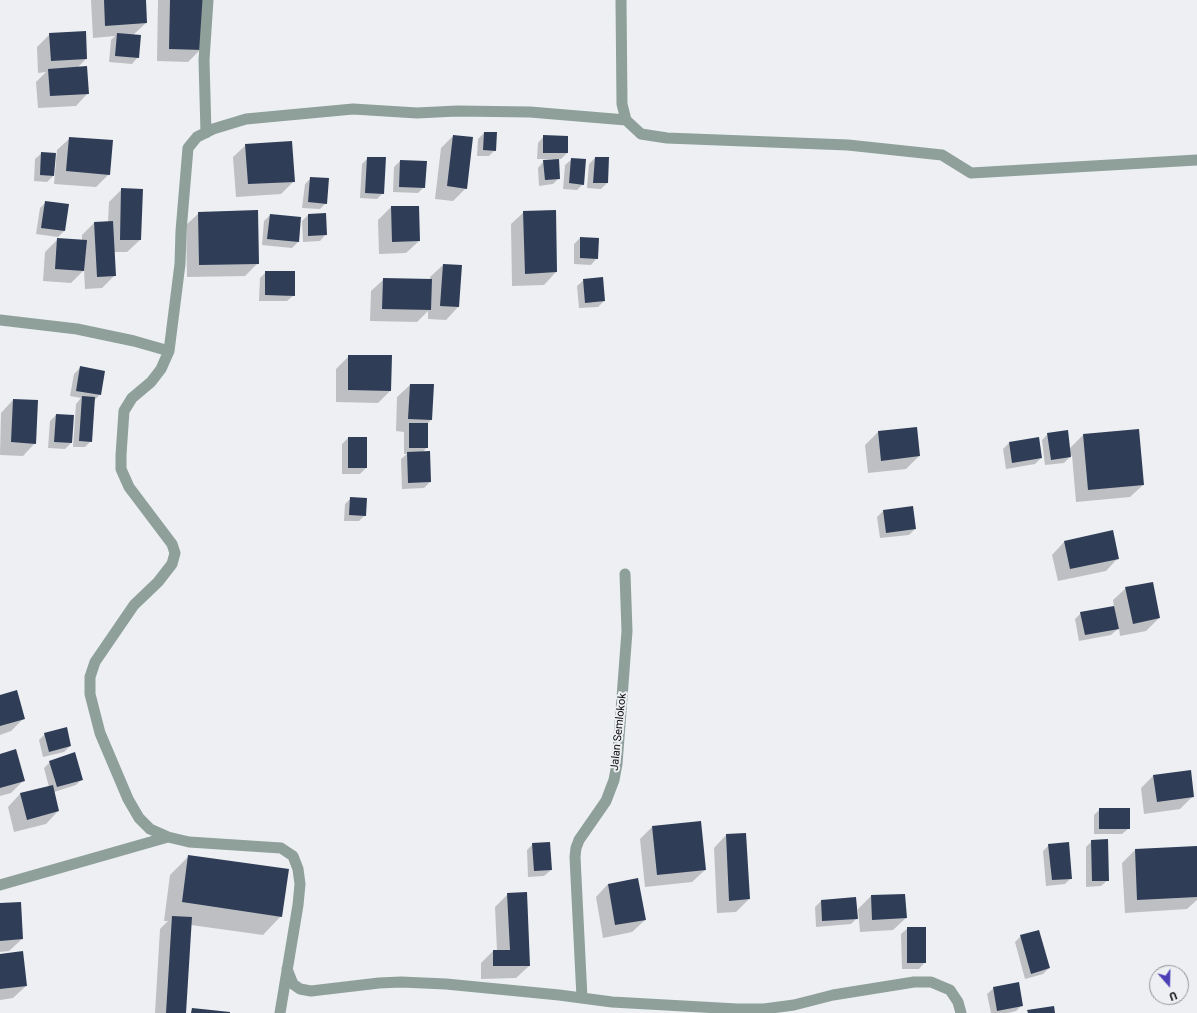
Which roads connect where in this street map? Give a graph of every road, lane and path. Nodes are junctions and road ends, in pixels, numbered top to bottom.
1 (208, 0) edge
2 (621, 0) edge
3 (626, 120) junction
4 (206, 133) junction
5 (1197, 160) edge
6 (0, 320) edge
7 (169, 351) junction
8 (625, 574) dead end
9 (168, 837) junction
10 (0, 885) edge
11 (286, 969) junction
12 (582, 998) junction
13 (280, 1013) edge
14 (961, 1013) edge

1 - 4 street
2 - 3 street
3 - 4 street
3 - 5 street
4 - 7 street
6 - 7 street
7 - 9 street
8 - 12 street, Jalan Semlokok
9 - 10 street
9 - 11 street
11 - 12 street
11 - 13 street
12 - 14 street

